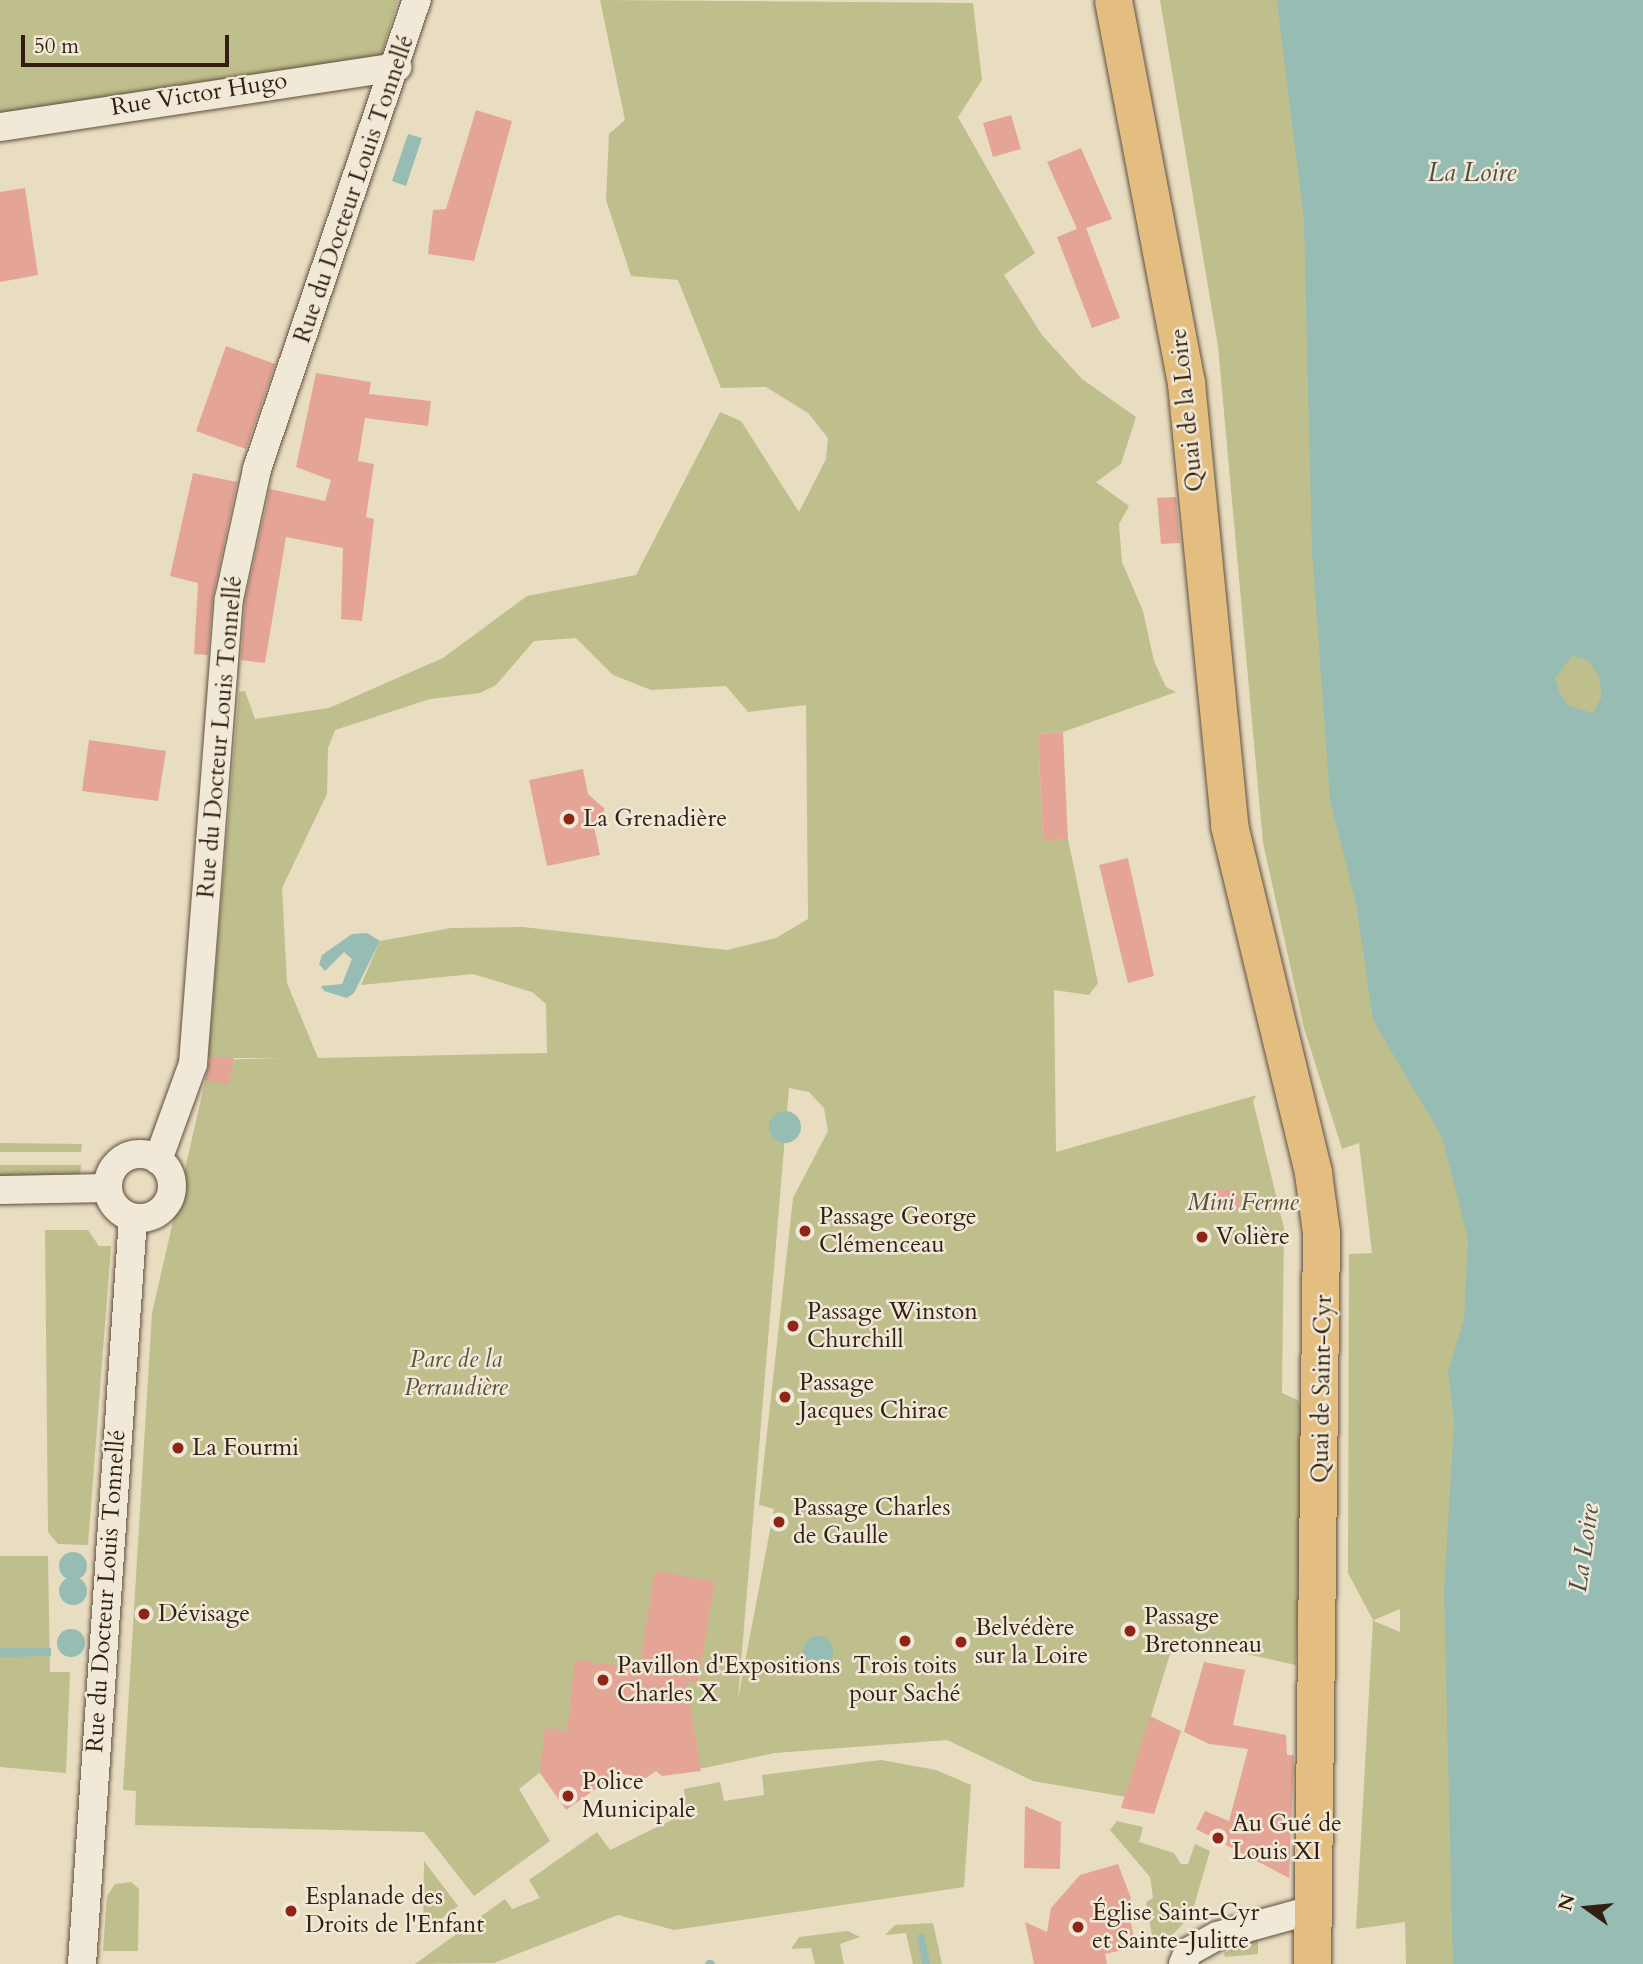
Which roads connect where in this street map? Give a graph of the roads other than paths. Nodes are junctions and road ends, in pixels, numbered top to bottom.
1 (417, 0) edge
2 (1113, 0) edge
3 (398, 67) junction
4 (0, 127) edge
5 (1229, 825) joint
6 (158, 1160) junction
7 (108, 1188) junction
8 (0, 1190) edge
9 (133, 1218) junction
10 (1315, 1909) junction
11 (82, 1964) edge
12 (1183, 1964) edge
13 (1312, 1964) edge

1 - 3 street, Rue du Docteur Louis Tonnellé
2 - 5 main road, Quai de la Loire
3 - 4 street, Rue Victor Hugo
3 - 6 street, Rue du Docteur Louis Tonnellé
5 - 10 main road, Quai de Saint-Cyr
6 - 7 street
6 - 9 street
7 - 8 street
7 - 9 street
9 - 11 street, Rue du Docteur Louis Tonnellé
10 - 12 street
10 - 13 main road, Quai de Saint-Cyr

